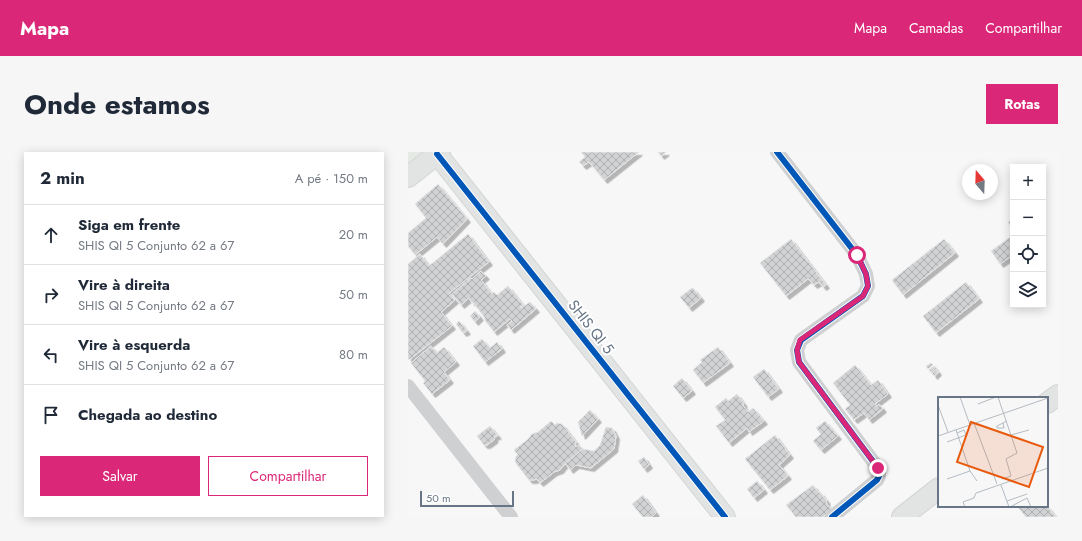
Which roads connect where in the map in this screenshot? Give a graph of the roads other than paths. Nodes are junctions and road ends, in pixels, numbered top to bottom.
1 (777, 152) edge
2 (439, 153) edge
3 (408, 177) edge
4 (408, 386) edge
5 (1058, 395) edge
6 (1048, 402) edge
7 (938, 489) edge
8 (511, 517) edge
9 (725, 517) edge
10 (832, 517) edge
11 (902, 517) edge

1 - 10 street
2 - 3 street
2 - 9 street, SHIS QI 5
4 - 8 street
5 - 6 street
7 - 11 street

